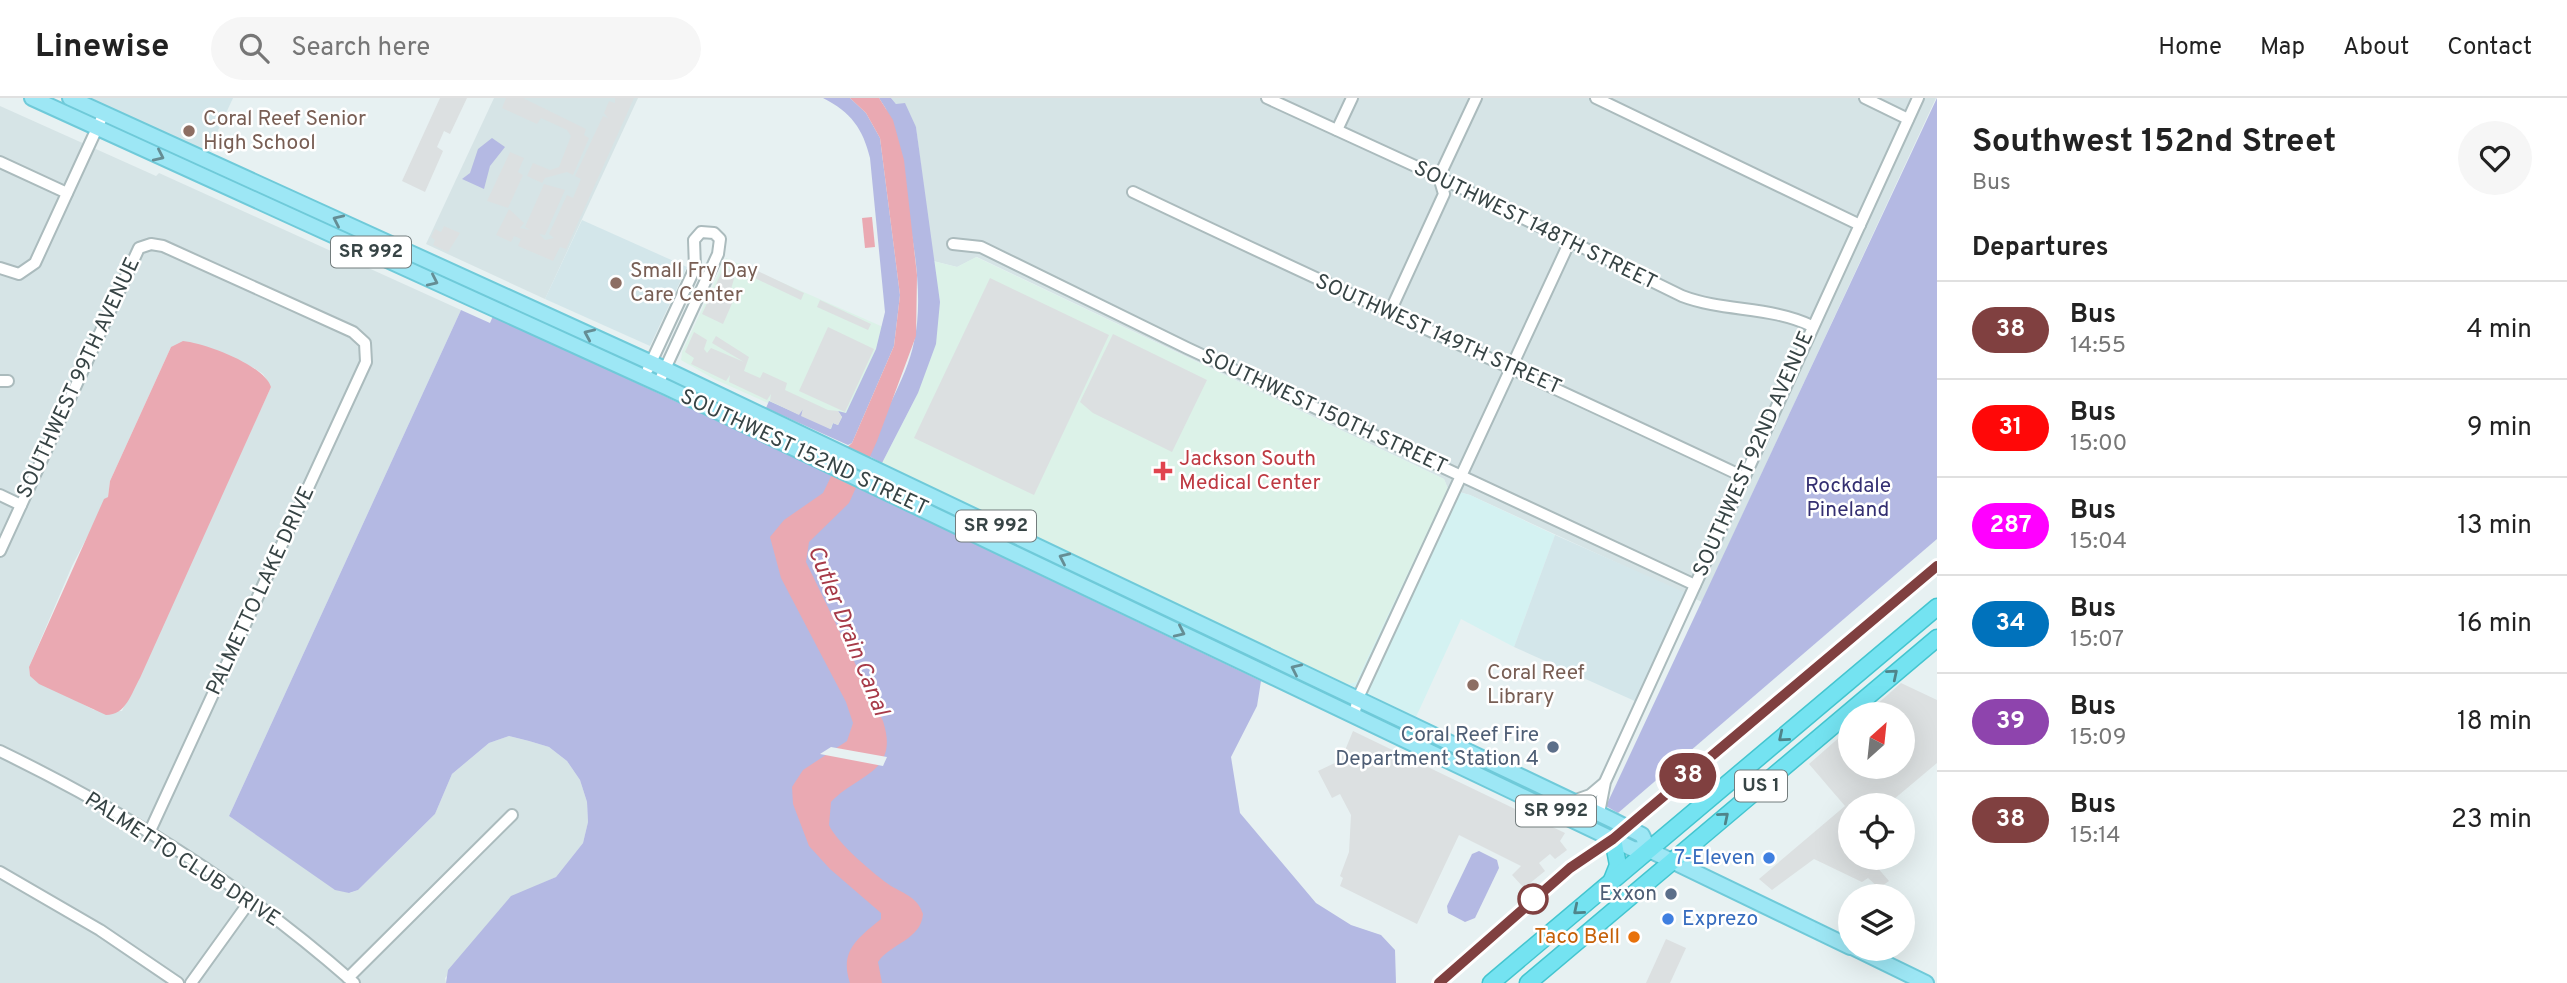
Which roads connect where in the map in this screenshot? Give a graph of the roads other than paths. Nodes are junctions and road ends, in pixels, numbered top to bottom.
1 (32, 98) edge
2 (70, 98) edge
3 (1267, 98) edge
4 (1352, 98) edge
5 (1476, 98) edge
6 (1597, 98) edge
7 (1866, 98) edge
8 (1918, 98) edge
9 (104, 113) junction
10 (1908, 119) junction
11 (97, 127) junction
12 (1338, 130) junction
13 (0, 162) edge
14 (1439, 177) junction
15 (1133, 192) dead end
16 (66, 193) junction
17 (1860, 225) junction
18 (1570, 241) junction
19 (953, 244) dead end
20 (144, 246) joint
21 (0, 268) edge
22 (1389, 314) junction
23 (1812, 326) junction
24 (652, 362) junction
25 (1512, 367) junction
26 (665, 369) junction
27 (644, 378) junction
28 (658, 384) junction
29 (1460, 476) junction
30 (1744, 477) junction
31 (0, 495) edge
32 (21, 505) junction
33 (0, 551) edge
34 (1695, 585) junction
35 (1937, 607) edge
36 (1937, 638) edge
37 (1835, 693) junction
38 (1358, 698) junction
39 (1842, 702) edge
40 (1861, 702) edge
41 (1354, 715) junction
42 (1838, 721) edge
43 (0, 751) edge
44 (1491, 764) junction
45 (1476, 773) junction
46 (1605, 782) junction
47 (1573, 801) junction
48 (1599, 813) junction
49 (512, 816) dead end
50 (149, 833) junction
51 (1613, 839) junction
52 (1649, 850) junction
53 (1672, 861) junction
54 (0, 872) edge
55 (1610, 883) junction
56 (250, 901) junction
57 (1838, 941) edge
58 (1879, 961) edge
59 (351, 980) edge
60 (178, 983) edge
61 (191, 983) edge
62 (1491, 983) edge
63 (1528, 983) edge
64 (1926, 983) edge

1 - 11 main road, SOUTHWEST 152ND STREET / SR 992
2 - 9 main road, SOUTHWEST 152ND STREET / SR 992
3 - 12 street, SOUTHWEST 148TH STREET
4 - 12 street
5 - 14 street
6 - 17 street
7 - 10 street
8 - 10 street, SOUTHWEST 92ND AVENUE
9 - 11 street
24 -> 9 main road, SOUTHWEST 152ND STREET / SR 992
10 - 17 street, SOUTHWEST 92ND AVENUE
11 - 16 street
11 -> 27 main road, SOUTHWEST 152ND STREET / SR 992
12 - 14 street, SOUTHWEST 148TH STREET
13 - 16 street
14 - 18 street, SOUTHWEST 148TH STREET
14 - 22 street
15 - 22 street, SOUTHWEST 149TH STREET
16 - 21 street
17 - 23 street, SOUTHWEST 92ND AVENUE
18 - 23 street, SOUTHWEST 148TH STREET
18 - 25 street
19 - 29 street, SOUTHWEST 150TH STREET
20 - 32 street, SOUTHWEST 99TH AVENUE
20 - 50 street, PALMETTO LAKE DRIVE
22 - 25 street, SOUTHWEST 149TH STREET
23 - 30 street, SOUTHWEST 92ND AVENUE
24 - 26 main road, SOUTHWEST 152ND STREET / SR 992
24 - 26 street
24 - 27 street
25 - 29 street
25 - 30 street, SOUTHWEST 149TH STREET
26 - 28 street
38 -> 26 main road, SOUTHWEST 152ND STREET / SR 992
27 - 28 main road, SOUTHWEST 152ND STREET / SR 992
28 -> 41 main road, SOUTHWEST 152ND STREET / SR 992
29 - 34 street, SOUTHWEST 150TH STREET
29 - 38 street
30 - 34 street, SOUTHWEST 92ND AVENUE
31 - 32 street
32 - 33 street, SOUTHWEST 99TH AVENUE
34 - 46 street, SOUTHWEST 92ND AVENUE
35 - 37 highway, US 1
40 -> 36 highway, US 1
37 - 39 street
37 -> 52 highway, US 1
38 - 41 street
38 - 44 main road, SOUTHWEST 152ND STREET / SR 992
41 - 45 main road, SOUTHWEST 152ND STREET / SR 992
53 -> 42 highway, US 1
43 - 50 street, PALMETTO CLUB DRIVE
44 - 45 main road
44 - 47 main road, SOUTHWEST 152ND STREET / SR 992
45 - 51 main road, SOUTHWEST 152ND STREET / SR 992
46 - 47 street
46 - 48 street, SOUTHWEST 92ND AVENUE
47 - 48 main road, SOUTHWEST 152ND STREET / SR 992
48 - 52 main road, SOUTHWEST 152ND STREET / SR 992
49 - 59 street
50 - 56 street, PALMETTO CLUB DRIVE
51 - 52 main road, SOUTHWEST 152ND STREET / SR 992
51 - 55 highway
52 - 53 main road, SOUTHWEST 152ND STREET
52 - 55 highway, US 1
53 - 57 main road, SOUTHWEST 152ND STREET
53 - 63 highway, US 1
54 - 60 street
55 -> 62 highway, US 1
56 - 59 street, PALMETTO CLUB DRIVE
56 - 61 street
58 - 64 main road, SOUTHWEST 152ND STREET

